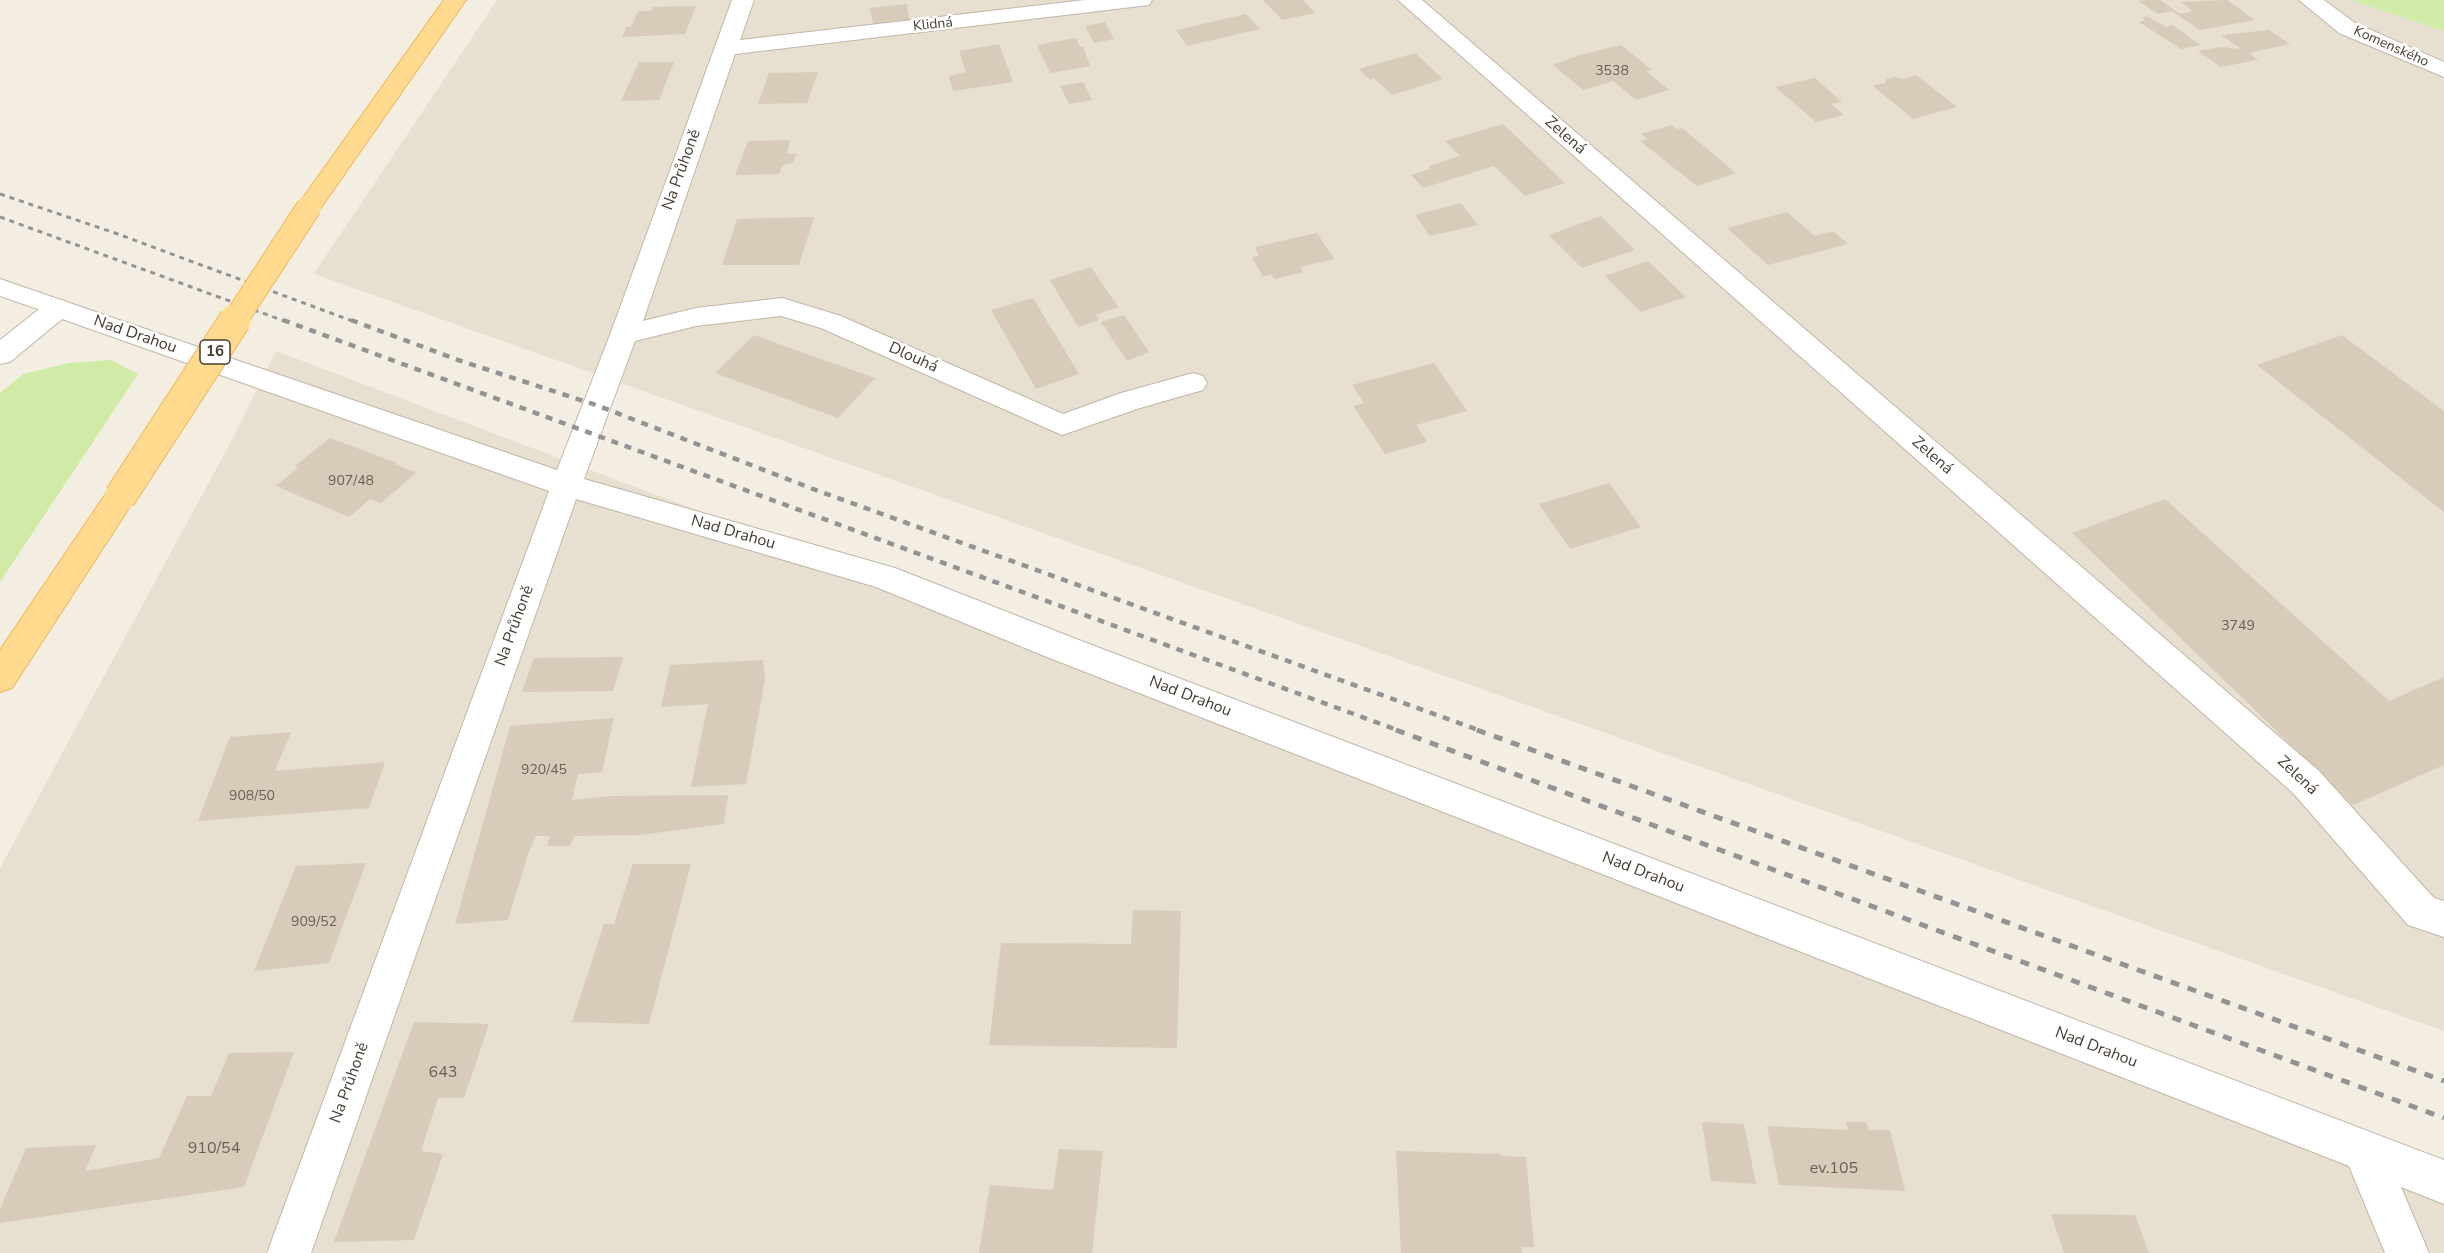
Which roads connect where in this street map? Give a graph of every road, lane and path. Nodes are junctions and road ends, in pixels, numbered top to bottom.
1 (455, 0) edge
2 (743, 0) edge
3 (1141, 0) edge
4 (1409, 0) edge
5 (2311, 0) edge
6 (2422, 38) dead end
7 (725, 48) junction
8 (2444, 70) edge
9 (0, 287) edge
10 (58, 308) junction
11 (624, 335) junction
12 (0, 355) edge
13 (1193, 383) dead end
14 (566, 485) junction
15 (0, 678) edge
16 (2444, 919) edge
17 (2364, 1152) junction
18 (2444, 1182) edge
19 (289, 1253) edge
20 (2407, 1253) edge

1 - 15 main road, 16, bridge
2 - 7 street, Na Průhoně
3 - 7 street, Klidná
4 - 16 street, Zelená
5 - 6 street
5 - 8 street, Komenského
7 - 11 street, Na Průhoně
9 - 10 lane, Nad Drahou
10 - 12 street
10 - 14 street, Nad Drahou
11 - 13 street, Dlouhá
11 - 14 street, Na Průhoně
14 - 17 street, Nad Drahou
14 - 19 street, Na Průhoně
17 - 18 street, Nad Drahou
17 - 20 street

